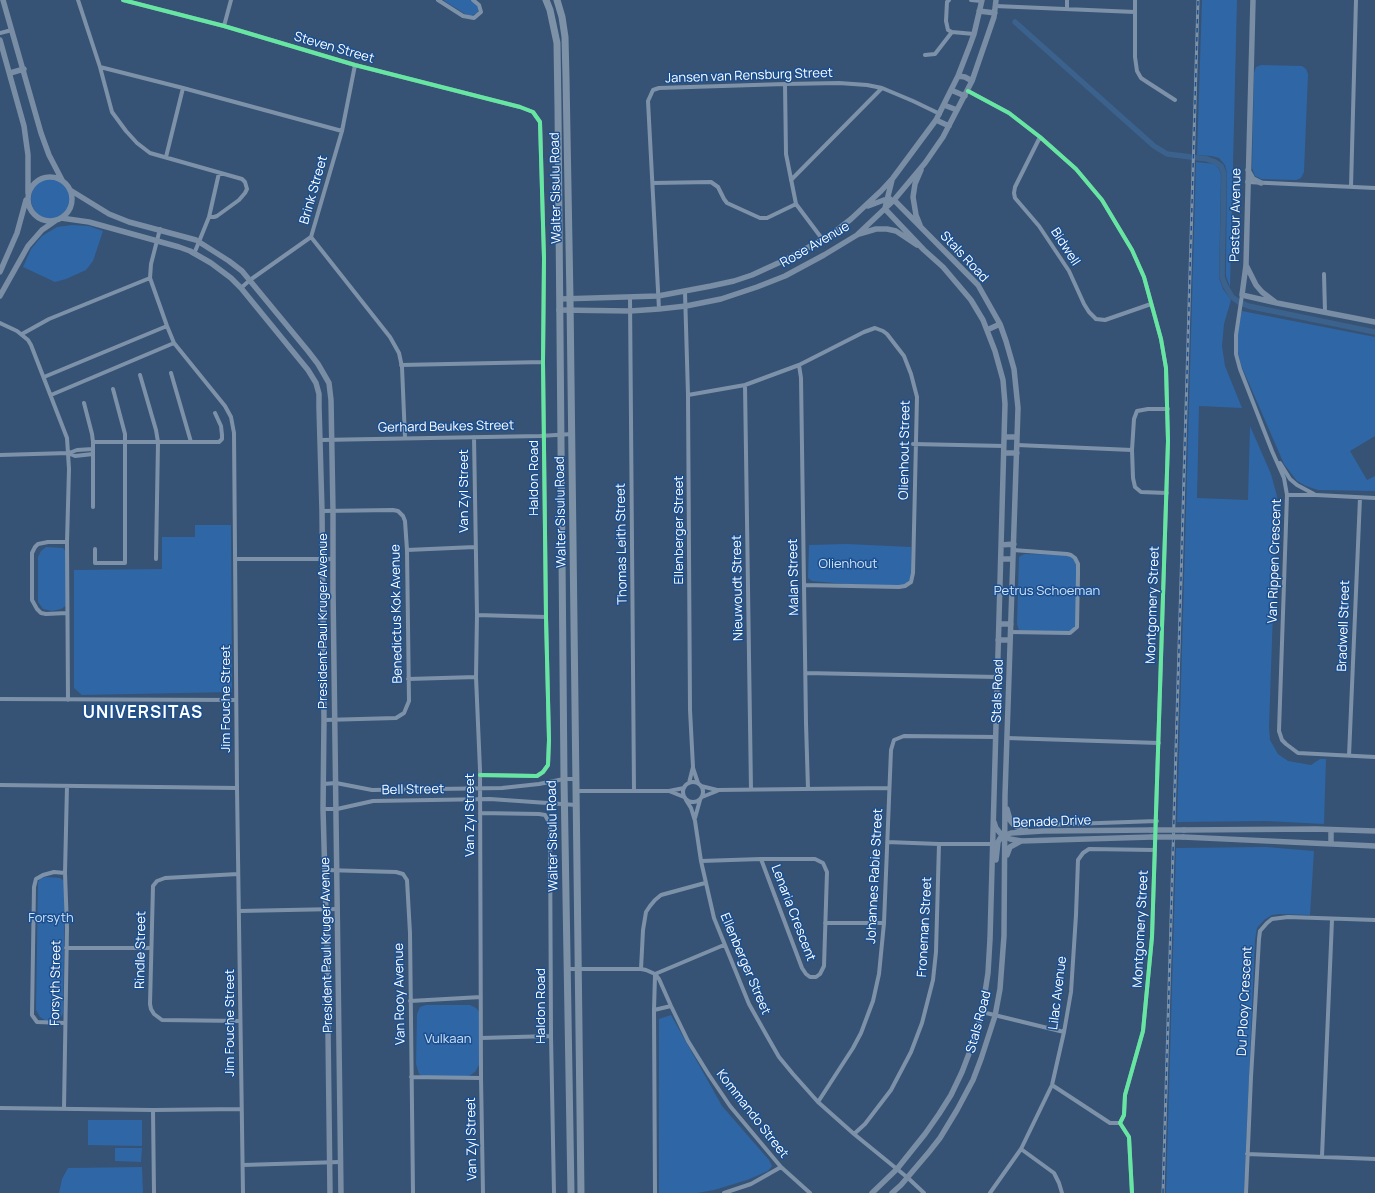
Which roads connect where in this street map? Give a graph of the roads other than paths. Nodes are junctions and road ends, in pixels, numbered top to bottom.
1 (3, 0) edge
2 (78, 0) edge
3 (123, 0) edge
4 (231, 0) edge
5 (438, 0) edge
6 (473, 0) edge
7 (546, 0) edge
8 (557, 0) edge
9 (949, 0) edge
10 (971, 0) edge
11 (1068, 0) edge
12 (1135, 0) edge
13 (1253, 0) edge
14 (1356, 0) edge
15 (981, 1) edge
16 (995, 6) edge
17 (1067, 9) junction
18 (979, 11) junction
19 (1135, 12) junction
20 (224, 26) junction
21 (12, 30) junction
22 (952, 32) junction
23 (0, 33) edge
24 (974, 34) junction
25 (565, 37) junction
26 (556, 38) junction
27 (0, 40) edge
28 (925, 55) dead end
29 (355, 65) junction
30 (100, 67) junction
31 (24, 70) junction
32 (10, 74) junction
33 (958, 76) junction
34 (972, 81) junction
35 (785, 84) junction
36 (183, 88) junction
37 (882, 88) junction
38 (951, 90) junction
39 (966, 93) junction
40 (1175, 100) dead end
41 (944, 105) junction
42 (957, 110) junction
43 (940, 114) junction
44 (538, 118) joint
45 (936, 120) junction
46 (949, 126) junction
47 (342, 131) junction
48 (1040, 137) junction
49 (166, 157) junction
50 (925, 163) junction
51 (559, 165) junction
52 (568, 165) junction
53 (1248, 170) junction
54 (219, 173) junction
55 (893, 178) junction
56 (62, 180) junction
57 (791, 180) junction
58 (1247, 182) junction
59 (653, 183) junction
60 (1261, 183) junction
61 (1351, 187) junction
62 (1375, 188) edge
63 (70, 190) junction
64 (27, 196) junction
65 (887, 199) junction
66 (894, 200) junction
67 (796, 204) junction
68 (865, 207) junction
69 (885, 209) junction
70 (209, 217) junction
71 (58, 220) junction
72 (559, 222) junction
73 (569, 222) junction
74 (922, 228) junction
75 (160, 229) junction
76 (856, 235) junction
77 (311, 237) junction
78 (823, 240) junction
79 (158, 241) junction
80 (199, 242) junction
81 (924, 250) junction
82 (194, 254) junction
83 (1246, 265) junction
84 (0, 272) edge
85 (1324, 274) dead end
86 (150, 278) junction
87 (250, 280) junction
88 (241, 288) junction
89 (685, 292) junction
90 (0, 296) edge
91 (658, 296) junction
92 (1242, 296) junction
93 (630, 297) junction
94 (560, 299) junction
95 (570, 299) junction
96 (1277, 303) junction
97 (1151, 304) junction
98 (686, 306) junction
99 (659, 309) junction
100 (560, 310) junction
101 (570, 310) junction
102 (630, 311) junction
103 (1325, 312) junction
104 (1375, 322) edge
105 (0, 323) edge
106 (1000, 324) junction
107 (167, 326) junction
108 (987, 330) junction
109 (22, 334) junction
110 (174, 343) junction
111 (543, 362) junction
112 (560, 363) junction
113 (571, 363) junction
114 (401, 365) junction
115 (799, 365) junction
116 (171, 373) dead end
117 (140, 375) dead end
118 (44, 377) junction
119 (745, 385) junction
120 (112, 389) dead end
121 (688, 395) junction
122 (51, 396) junction
123 (84, 403) dead end
124 (1168, 409) junction
125 (216, 413) dead end
126 (572, 434) junction
127 (560, 435) junction
128 (474, 436) junction
129 (544, 436) junction
130 (1004, 437) junction
131 (1017, 437) junction
132 (404, 438) junction
133 (320, 440) junction
134 (332, 440) junction
135 (93, 442) junction
136 (126, 442) junction
137 (158, 442) junction
138 (191, 442) junction
139 (915, 444) junction
140 (1017, 445) junction
141 (1004, 446) junction
142 (93, 448) junction
143 (1132, 450) junction
144 (1272, 451) junction
145 (1004, 453) junction
146 (1017, 453) junction
147 (68, 454) junction
148 (93, 454) junction
149 (0, 455) edge
150 (1167, 493) junction
151 (1287, 495) junction
152 (1316, 495) junction
153 (1360, 498) junction
154 (1375, 498) edge
155 (93, 507) dead end
156 (322, 511) junction
157 (333, 511) junction
158 (561, 516) junction
159 (573, 517) junction
160 (66, 542) junction
161 (1014, 544) junction
162 (1001, 545) junction
163 (475, 547) junction
164 (95, 549) dead end
165 (407, 550) junction
166 (1013, 550) junction
167 (156, 559) dead end
168 (235, 559) junction
169 (322, 559) junction
170 (1001, 559) junction
171 (1013, 559) junction
172 (333, 560) junction
173 (573, 578) junction
174 (562, 579) junction
175 (804, 585) junction
176 (67, 613) junction
177 (476, 615) junction
178 (546, 616) junction
179 (999, 624) junction
180 (1011, 624) junction
181 (1011, 632) junction
182 (574, 640) junction
183 (998, 640) junction
184 (1010, 640) junction
185 (562, 641) junction
186 (998, 667) junction
187 (1009, 668) junction
188 (806, 674) junction
189 (476, 677) junction
190 (997, 677) junction
191 (408, 679) junction
192 (997, 685) junction
193 (1009, 685) junction
194 (0, 699) edge
195 (68, 700) junction
196 (236, 700) junction
197 (563, 717) junction
198 (575, 717) junction
199 (324, 720) junction
200 (335, 720) junction
201 (996, 728) junction
202 (1007, 728) junction
203 (996, 737) junction
204 (1007, 738) junction
205 (1159, 743) junction
206 (996, 747) junction
207 (1007, 747) junction
208 (1349, 756) junction
209 (1375, 757) edge
210 (692, 767) junction
211 (480, 776) junction
212 (564, 779) junction
213 (576, 779) junction
214 (336, 783) junction
215 (689, 783) junction
216 (323, 784) junction
217 (0, 785) edge
218 (699, 785) junction
219 (67, 786) junction
220 (236, 788) junction
221 (480, 788) junction
222 (684, 788) junction
223 (889, 788) junction
224 (808, 789) junction
225 (717, 790) junction
226 (751, 790) junction
227 (576, 791) junction
228 (634, 791) junction
229 (669, 791) junction
230 (1005, 795) junction
231 (701, 798) junction
232 (480, 799) junction
233 (685, 799) junction
234 (564, 805) junction
235 (576, 805) junction
236 (323, 809) junction
237 (337, 809) junction
238 (480, 812) junction
239 (993, 818) junction
240 (695, 821) junction
241 (1157, 821) junction
242 (1044, 825) dead end
243 (1331, 830) junction
244 (1043, 831) junction
245 (1375, 831) edge
246 (1006, 836) junction
247 (1021, 841) junction
248 (887, 842) junction
249 (939, 844) junction
250 (993, 844) junction
251 (1331, 844) junction
252 (565, 846) junction
253 (576, 846) junction
254 (1375, 846) edge
255 (1155, 850) junction
256 (762, 859) junction
257 (701, 861) junction
258 (1005, 866) junction
259 (325, 870) junction
260 (337, 870) junction
261 (65, 873) junction
262 (238, 874) junction
263 (705, 883) junction
264 (991, 894) junction
265 (337, 909) junction
266 (326, 910) junction
267 (239, 911) junction
268 (566, 917) junction
269 (577, 917) junction
270 (1332, 920) junction
271 (1375, 920) edge
272 (825, 923) junction
273 (884, 923) junction
274 (724, 945) junction
275 (66, 948) junction
276 (151, 948) junction
277 (567, 969) junction
278 (578, 969) junction
279 (641, 969) junction
280 (655, 974) junction
281 (481, 997) junction
282 (410, 1001) junction
283 (671, 1006) junction
284 (654, 1010) junction
285 (982, 1012) junction
286 (995, 1016) junction
287 (240, 1021) junction
288 (64, 1023) junction
289 (1064, 1032) junction
290 (339, 1036) junction
291 (551, 1036) junction
292 (328, 1037) junction
293 (481, 1038) junction
294 (568, 1052) junction
295 (579, 1052) junction
296 (411, 1077) junction
297 (481, 1078) junction
298 (1052, 1085) junction
299 (818, 1102) junction
300 (0, 1108) edge
301 (64, 1108) junction
302 (241, 1109) junction
303 (153, 1110) junction
304 (1120, 1123) junction
305 (570, 1132) junction
306 (580, 1132) junction
307 (854, 1134) junction
308 (1021, 1149) junction
309 (1247, 1154) junction
310 (1322, 1156) junction
311 (1375, 1159) edge
312 (329, 1162) junction
313 (340, 1162) junction
314 (243, 1165) junction
315 (781, 1167) junction
316 (897, 1169) junction
317 (908, 1178) junction
318 (570, 1190) edge
319 (581, 1190) edge
320 (154, 1193) edge
321 (243, 1193) edge
322 (330, 1193) edge
323 (341, 1193) edge
324 (413, 1193) edge
325 (483, 1193) edge
326 (554, 1193) edge
327 (655, 1193) edge
328 (724, 1193) edge
329 (810, 1193) edge
330 (872, 1193) edge
331 (892, 1193) edge
332 (924, 1193) edge
333 (990, 1193) edge
334 (1062, 1193) edge
335 (1132, 1193) edge
336 (1246, 1193) edge

1 - 21 street
2 - 30 street
3 - 20 street, Steven Street
4 - 20 street
5 - 6 street
7 - 26 highway, Walter Sisulu Road
8 - 25 highway, Walter Sisulu Road
9 - 22 street
10 - 15 street
11 - 17 street
12 - 19 street
13 - 53 street, Pasteur Avenue
14 - 61 street
15 - 18 street, Rose Avenue
16 - 17 street
16 - 18 street
16 - 34 street, Rose Avenue
17 - 19 street
18 - 24 street, Rose Avenue
19 - 40 street
20 - 29 street, Steven Street
21 - 23 street
21 - 31 street
22 - 24 street
22 - 28 street
24 - 33 street, Rose Avenue
25 - 26 highway
25 - 52 highway, Walter Sisulu Road
26 - 51 highway, Walter Sisulu Road
27 - 32 street
29 - 44 street, Steven Street
29 - 47 street, Brink Street
30 - 36 street
30 - 49 street
31 - 32 street
31 - 56 street
32 - 64 street
33 - 34 street
33 - 38 street, Rose Avenue
34 - 39 street, Rose Avenue
35 - 37 street, Jansen van Rensburg Street
35 - 57 street
35 - 59 street, Jansen van Rensburg Street
36 - 47 street
36 - 49 street
37 - 43 street, Jansen van Rensburg Street
37 - 57 street
38 - 39 street
38 - 41 street, Rose Avenue
39 - 42 street, Rose Avenue
39 - 48 street, Montgomery Street
41 - 42 street
41 - 43 street, Rose Avenue
42 - 46 street, Rose Avenue
43 - 45 street, Rose Avenue
44 - 111 street, Haldon Road
45 - 46 street
45 - 55 street, Rose Avenue
46 - 50 street, Rose Avenue
47 - 77 street, Brink Street
48 - 97 street, Montgomery Street
48 - 97 street, Bidwell
49 - 54 street
50 - 66 street, Rose Avenue
50 - 74 street
51 - 52 highway
51 - 72 highway, Walter Sisulu Road
52 - 73 highway, Walter Sisulu Road
53 - 58 street, Pasteur Avenue
53 - 60 street
54 - 70 street
54 - 70 street
55 - 65 street
55 - 68 street, Rose Avenue
56 - 63 street
56 - 64 street
57 - 67 street
58 - 60 street
58 - 83 street, Pasteur Avenue
59 - 67 street
59 - 91 street, Jansen van Rensburg Street
60 - 61 street
61 - 62 street
63 - 71 street
63 - 75 street, President Paul Kruger Avenue
64 - 71 street
64 - 84 street
65 - 66 street
65 - 68 street
65 - 69 street
66 - 69 street, Rose Avenue
66 - 74 street, Stals Road
67 - 78 street
68 - 78 street, Rose Avenue
69 - 76 street, Rose Avenue
69 - 81 street, Stals Road
70 - 80 street
71 - 79 street, President Paul Kruger Avenue
71 - 90 street
72 - 73 highway
72 - 94 highway, Walter Sisulu Road
73 - 95 highway, Walter Sisulu Road
74 - 106 street, Stals Road
75 - 79 street, Jim Fouche Street
75 - 80 street, President Paul Kruger Avenue
76 - 81 street
76 - 98 street, Rose Avenue
77 - 87 street, Brink Street
77 - 114 street
78 - 89 street, Rose Avenue
79 - 82 street, President Paul Kruger Avenue
79 - 86 street, Jim Fouche Street
80 - 82 street
80 - 87 street, President Paul Kruger Avenue
81 - 108 street, Stals Road
82 - 88 street, President Paul Kruger Avenue
83 - 92 street, Pasteur Avenue
83 - 96 street
85 - 103 street
86 - 107 street, Jim Fouche Street
86 - 109 street
87 - 88 street, Brink Street
87 - 134 street, President Paul Kruger Avenue
88 - 133 street, President Paul Kruger Avenue
89 - 91 street, Rose Avenue
89 - 98 street, Ellenberger Street
91 - 93 street, Rose Avenue
91 - 99 street, Jansen van Rensburg Street
92 - 96 street
92 - 144 street, Van Rippen Crescent
93 - 95 street, Rose Avenue
93 - 102 street, Thomas Leith Street
94 - 95 street, Rose Avenue
94 - 100 highway, Walter Sisulu Road
95 - 101 highway, Walter Sisulu Road
96 - 103 street
97 - 124 street, Montgomery Street
98 - 99 street, Rose Avenue
98 - 121 street, Ellenberger Street
99 - 102 street, Rose Avenue
100 - 101 street, Rose Avenue
100 - 112 highway, Walter Sisulu Road
101 - 102 street, Rose Avenue
101 - 113 highway, Walter Sisulu Road
102 - 228 street, Thomas Leith Street
103 - 104 street
105 - 109 street
106 - 108 street
106 - 131 street, Stals Road
107 - 110 street, Jim Fouche Street
107 - 118 street
108 - 130 street, Stals Road
109 - 118 street
110 - 122 street
110 - 168 street, Jim Fouche Street
111 - 114 street
111 - 129 street, Haldon Road
112 - 113 highway
112 - 127 highway, Walter Sisulu Road
113 - 126 highway, Walter Sisulu Road
114 - 132 street
115 - 119 street, Olienhout Street
115 - 139 street, Olienhout Street
115 - 175 street, Malan Street
116 - 138 street
117 - 137 street
118 - 122 street
119 - 121 street, Olienhout Street
119 - 226 street, Nieuwoudt Street
120 - 136 street
121 - 210 street, Ellenberger Street
122 - 147 street
123 - 135 street
124 - 143 street
124 - 150 street, Montgomery Street
125 - 138 street
126 - 127 street, Gerhard Beukes Street
126 - 159 highway, Walter Sisulu Road
127 - 129 street, Gerhard Beukes Street
127 - 158 highway, Walter Sisulu Road
128 - 129 street, Gerhard Beukes Street
128 - 132 street, Gerhard Beukes Street
128 - 163 street, Van Zyl Street
129 - 178 street, Haldon Road
130 - 131 street
130 - 141 street, Stals Road
131 - 140 street, Stals Road
132 - 134 street, Gerhard Beukes Street
133 - 134 street, Gerhard Beukes Street
133 - 156 street, President Paul Kruger Avenue
134 - 157 street, President Paul Kruger Avenue
135 - 136 street
135 - 142 street
136 - 137 street
136 - 164 street
137 - 138 street
137 - 167 street
139 - 141 street
139 - 175 street, Olienhout Street
140 - 143 street
140 - 146 street, Stals Road
141 - 145 street, Stals Road
142 - 147 street
142 - 148 street
143 - 150 street
144 - 151 street, Van Rippen Crescent
144 - 152 street
145 - 146 street
145 - 162 street, Stals Road
146 - 161 street, Stals Road
147 - 148 street
147 - 149 street
147 - 160 street
148 - 155 street
150 - 205 street, Montgomery Street
151 - 152 street
151 - 208 street, Van Rippen Crescent
152 - 153 street
153 - 154 street
153 - 208 street, Bradwell Street
156 - 157 street, Benedictus Kok Avenue
156 - 169 street, President Paul Kruger Avenue
157 - 165 street, Benedictus Kok Avenue
157 - 172 street, President Paul Kruger Avenue
158 - 159 highway
158 - 174 highway, Walter Sisulu Road
159 - 173 highway, Walter Sisulu Road
160 - 176 street
160 - 176 street
161 - 162 street
161 - 166 street, Stals Road
162 - 170 street, Stals Road
163 - 165 street
163 - 177 street, Van Zyl Street
165 - 191 street, Benedictus Kok Avenue
166 - 171 street, Stals Road
166 - 181 street
168 - 169 street
168 - 196 street, Jim Fouche Street
169 - 172 street
169 - 199 street, President Paul Kruger Avenue
170 - 171 street
170 - 179 street, Stals Road
171 - 180 street, Stals Road
172 - 200 street, President Paul Kruger Avenue
173 - 174 highway
173 - 182 highway, Walter Sisulu Road
174 - 185 highway, Walter Sisulu Road
175 - 188 street, Malan Street
176 - 195 street
177 - 178 street
177 - 189 street, Van Zyl Street
178 - 211 street, Haldon Road
179 - 180 street
179 - 183 street, Stals Road
180 - 181 street, Stals Road
181 - 184 street, Stals Road
182 - 185 highway
182 - 198 highway, Walter Sisulu Road
183 - 184 street
183 - 186 street, Stals Road
184 - 187 street, Stals Road
185 - 197 highway, Walter Sisulu Road
186 - 187 street
186 - 190 street, Stals Road
187 - 193 street, Stals Road
188 - 190 street
188 - 224 street, Malan Street
189 - 191 street
189 - 211 street, Van Zyl Street
190 - 192 street, Stals Road
191 - 200 street, Benedictus Kok Avenue
192 - 193 street
192 - 201 street, Stals Road
193 - 202 street, Stals Road
194 - 195 street
195 - 196 street
196 - 220 street, Jim Fouche Street
197 - 198 highway
197 - 212 highway, Walter Sisulu Road
198 - 213 highway, Walter Sisulu Road
199 - 200 street, Benedictus Kok Avenue
199 - 216 street, President Paul Kruger Avenue
200 - 214 street, President Paul Kruger Avenue
201 - 202 street
201 - 203 street, Stals Road
202 - 204 street, Stals Road
203 - 206 street, Stals Road
203 - 223 street, Johannes Rabie Street
204 - 205 street
204 - 207 street, Stals Road
205 - 241 street, Montgomery Street
206 - 207 street
206 - 239 street, Stals Road
207 - 230 street, Stals Road
208 - 209 street, Van Rippen Crescent
210 - 215 street, Ellenberger Street
210 - 218 street, Ellenberger Street
211 - 221 street, Van Zyl Street
212 - 213 street, Bell Street
212 - 221 street, Bell Street
212 - 234 highway, Walter Sisulu Road
213 - 227 highway, Walter Sisulu Road
214 - 216 street, Bell Street
214 - 221 street, Bell Street
214 - 237 street, President Paul Kruger Avenue
215 - 218 street
215 - 222 street
216 - 236 street, President Paul Kruger Avenue
217 - 219 street
218 - 225 street
218 - 231 street
219 - 220 street
219 - 261 street, Forsyth Street
220 - 262 street, Jim Fouche Street
221 - 232 street, Van Zyl Street
222 - 229 street
222 - 233 street
223 - 224 street
223 - 248 street, Johannes Rabie Street
224 - 226 street
225 - 226 street
225 - 231 street
227 - 228 street
227 - 235 highway, Walter Sisulu Road
228 - 229 street
229 - 233 street
230 - 244 street
230 - 246 street, Stals Road
231 - 233 street
231 - 240 street, Ellenberger Street
232 - 234 street, Bell Street
232 - 237 street, Bell Street
232 - 238 street, Van Zyl Street
233 - 240 street, Ellenberger Street
234 - 235 street, Bell Street
234 - 252 highway, Walter Sisulu Road
235 - 253 highway, Walter Sisulu Road
236 - 237 street, Bell Street
236 - 259 street, President Paul Kruger Avenue
237 - 260 street, President Paul Kruger Avenue
238 - 281 street, Van Zyl Street
238 - 291 street, Haldon Road
239 - 246 street
239 - 250 street, Stals Road
240 - 257 street, Ellenberger Street
241 - 242 street
241 - 255 street, Montgomery Street
243 - 244 street, Benade Drive, bridge
243 - 245 street, Benade Drive
243 - 251 street
244 - 246 street, Benade Drive
246 - 247 street, Benade Drive
246 - 258 street, Stals Road
246 - 264 street
247 - 251 street, Benade Drive, bridge
247 - 258 street
248 - 249 street
248 - 273 street, Johannes Rabie Street
249 - 250 street
249 - 307 street, Froneman Street
250 - 264 street, Stals Road
251 - 254 street, Benade Drive
252 - 253 highway
252 - 268 highway, Walter Sisulu Road
253 - 269 highway, Walter Sisulu Road
255 - 289 street, Lilac Avenue
255 - 304 street, Montgomery Street
256 - 257 street, Lenaria Crescent
256 - 272 street, Lenaria Crescent
256 - 272 street, Lenaria Crescent
257 - 263 street, Ellenberger Street
258 - 286 street, Stals Road
259 - 260 street, Van Rooy Avenue
259 - 266 street, President Paul Kruger Avenue
260 - 265 street, President Paul Kruger Avenue
260 - 282 street, Van Rooy Avenue
261 - 275 street, Forsyth Street
261 - 288 street
262 - 267 street, Jim Fouche Street
262 - 276 street, Rindle Street
263 - 274 street, Ellenberger Street
263 - 279 street
264 - 285 street, Stals Road
265 - 266 street
265 - 290 street, President Paul Kruger Avenue
266 - 267 street
266 - 292 street, President Paul Kruger Avenue
267 - 287 street, Jim Fouche Street
268 - 269 highway
268 - 277 highway, Walter Sisulu Road
269 - 278 highway, Walter Sisulu Road
270 - 271 street, Du Plooy Crescent
270 - 309 street, Du Plooy Crescent
270 - 310 street
272 - 273 street
273 - 299 street, Johannes Rabie Street
274 - 280 street
274 - 299 street, Ellenberger Street
275 - 276 street
275 - 288 street, Forsyth Street
276 - 287 street, Rindle Street
277 - 278 street
277 - 294 highway, Walter Sisulu Road
278 - 279 street
278 - 295 highway, Walter Sisulu Road
279 - 280 street
280 - 283 street, Kommando Street
280 - 284 street
281 - 282 street
281 - 293 street, Van Zyl Street
282 - 296 street, Van Rooy Avenue
283 - 284 street
283 - 315 street, Kommando Street
284 - 327 street
285 - 286 street
285 - 316 street, Stals Road
286 - 289 street
286 - 317 street, Stals Road
287 - 302 street, Jim Fouche Street
288 - 301 street, Forsyth Street
289 - 298 street, Lilac Avenue
290 - 292 street
290 - 313 street, President Paul Kruger Avenue
291 - 293 street
291 - 326 street, Haldon Road
292 - 312 street, President Paul Kruger Avenue
293 - 297 street, Van Zyl Street
294 - 295 highway
294 - 305 highway, Walter Sisulu Road
295 - 306 highway, Walter Sisulu Road
296 - 297 street
296 - 324 street, Van Rooy Avenue
297 - 325 street, Van Zyl Street
298 - 304 street
298 - 308 street, Lilac Avenue
299 - 307 street, Ellenberger Street
300 - 301 street
301 - 303 street
302 - 303 street
302 - 314 street, Jim Fouche Street
303 - 320 street
304 - 335 street
305 - 306 highway
305 - 318 highway, Walter Sisulu Road
306 - 319 highway, Walter Sisulu Road
307 - 316 street, Ellenberger Street
308 - 333 street, Lilac Avenue
308 - 334 street
309 - 310 street
309 - 336 street, Du Plooy Crescent
310 - 311 street
312 - 313 street
312 - 314 street
312 - 322 street, President Paul Kruger Avenue
313 - 323 street, President Paul Kruger Avenue
314 - 321 street, Jim Fouche Street
315 - 328 street
315 - 329 street, Kommando Street
316 - 317 street, Ellenberger Street
316 - 330 street, Stals Road
317 - 331 street, Stals Road
317 - 332 street, Ellenberger Street
318 - 319 highway

